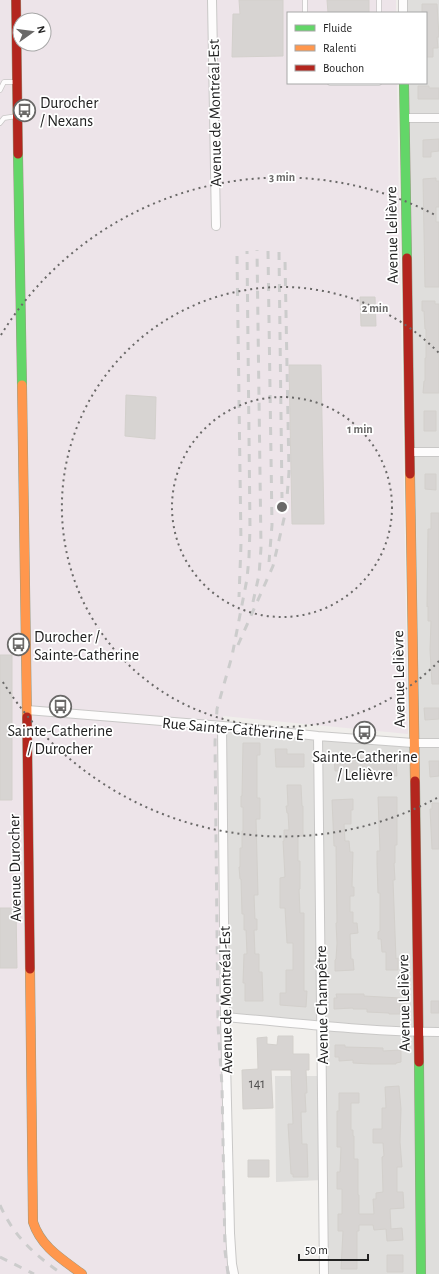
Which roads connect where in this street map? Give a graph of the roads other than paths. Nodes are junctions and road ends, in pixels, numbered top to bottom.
1 (16, 0) edge
2 (212, 0) edge
3 (305, 0) edge
4 (379, 0) edge
5 (403, 0) edge
6 (305, 12) edge
7 (379, 12) edge
8 (403, 12) edge
9 (17, 82) junction
10 (404, 84) edge
11 (0, 90) edge
12 (18, 116) junction
13 (405, 118) junction
14 (439, 118) edge
15 (0, 123) edge
16 (216, 226) dead end
17 (410, 452) junction
18 (439, 452) edge
19 (27, 710) junction
20 (222, 726) junction
21 (318, 736) junction
22 (413, 743) junction
23 (439, 743) edge
24 (225, 1016) junction
25 (321, 1025) junction
26 (419, 1032) junction
27 (439, 1032) edge
28 (82, 1274) edge
29 (234, 1274) edge
30 (324, 1274) edge
31 (421, 1274) edge

1 - 9 street, Avenue Durocher
2 - 16 street, Avenue de Montréal-Est
3 - 6 lane
4 - 7 lane
5 - 8 street
9 - 11 lane
9 - 12 street, Avenue Durocher
10 - 13 street, Avenue Lelièvre
12 - 15 lane
12 - 19 street, Avenue Durocher
13 - 14 street
13 - 17 street, Avenue Lelièvre
17 - 18 street
17 - 22 street, Avenue Lelièvre
19 - 20 street, Rue Sainte-Catherine E
19 - 28 street, Avenue Durocher
20 - 21 street, Rue Sainte-Catherine E
20 - 24 street, Avenue de Montréal-Est
21 - 22 street, Rue Sainte-Catherine E
21 - 25 street, Avenue Champêtre
22 - 23 street, Rue Sainte-Catherine E
22 - 26 street, Avenue Lelièvre
24 - 25 street
24 - 29 street, Avenue de Montréal-Est
25 - 26 street
25 - 30 street, Avenue Champêtre
26 - 27 street
26 - 31 street, Avenue Lelièvre

